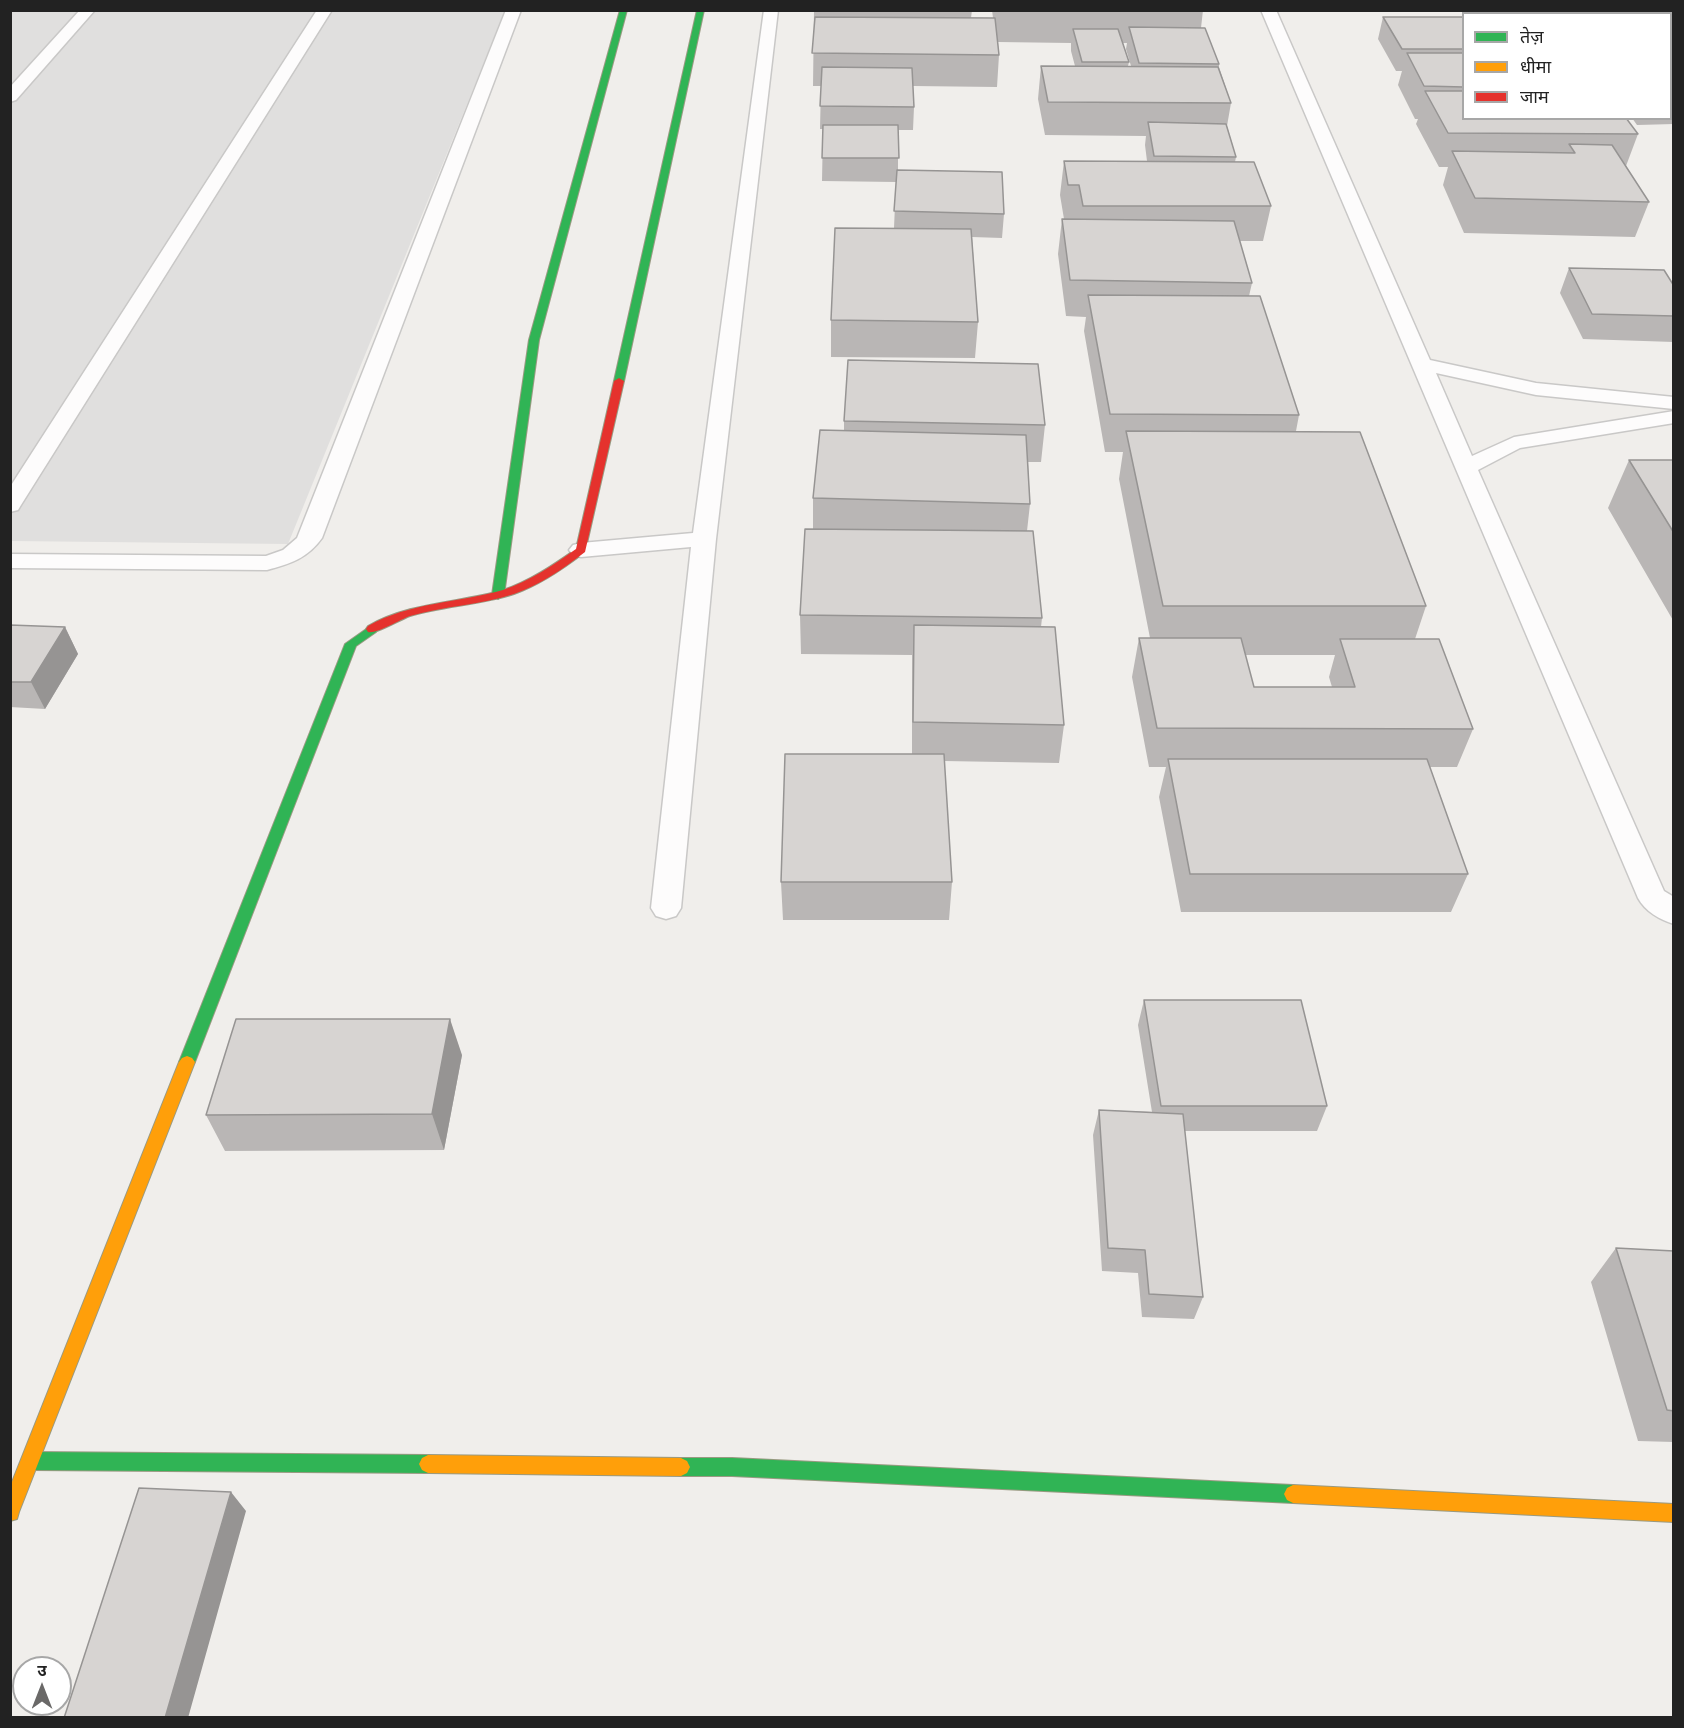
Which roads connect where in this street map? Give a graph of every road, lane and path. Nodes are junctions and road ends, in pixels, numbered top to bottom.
1 (88, 10) edge
2 (325, 10) edge
3 (514, 10) edge
4 (624, 10) edge
5 (701, 10) edge
6 (771, 10) edge
7 (1268, 10) edge
8 (10, 97) edge
9 (1422, 364) junction
10 (1674, 403) edge
11 (1674, 417) edge
12 (1467, 467) junction
13 (10, 505) edge
14 (704, 539) junction
15 (581, 550) junction
16 (10, 561) edge
17 (498, 595) junction
18 (666, 908) dead end
19 (1674, 913) edge
20 (32, 1461) junction
21 (10, 1512) edge
22 (1674, 1513) edge

1 - 8 lane
2 - 13 lane
3 - 16 lane
4 - 17 street
5 - 15 street
6 - 14 lane
7 - 9 lane
9 - 10 lane
9 - 12 lane
11 - 12 lane
12 - 19 lane
14 - 15 lane
14 - 18 lane
15 - 17 street
17 - 20 street
20 - 21 street
20 - 22 street

